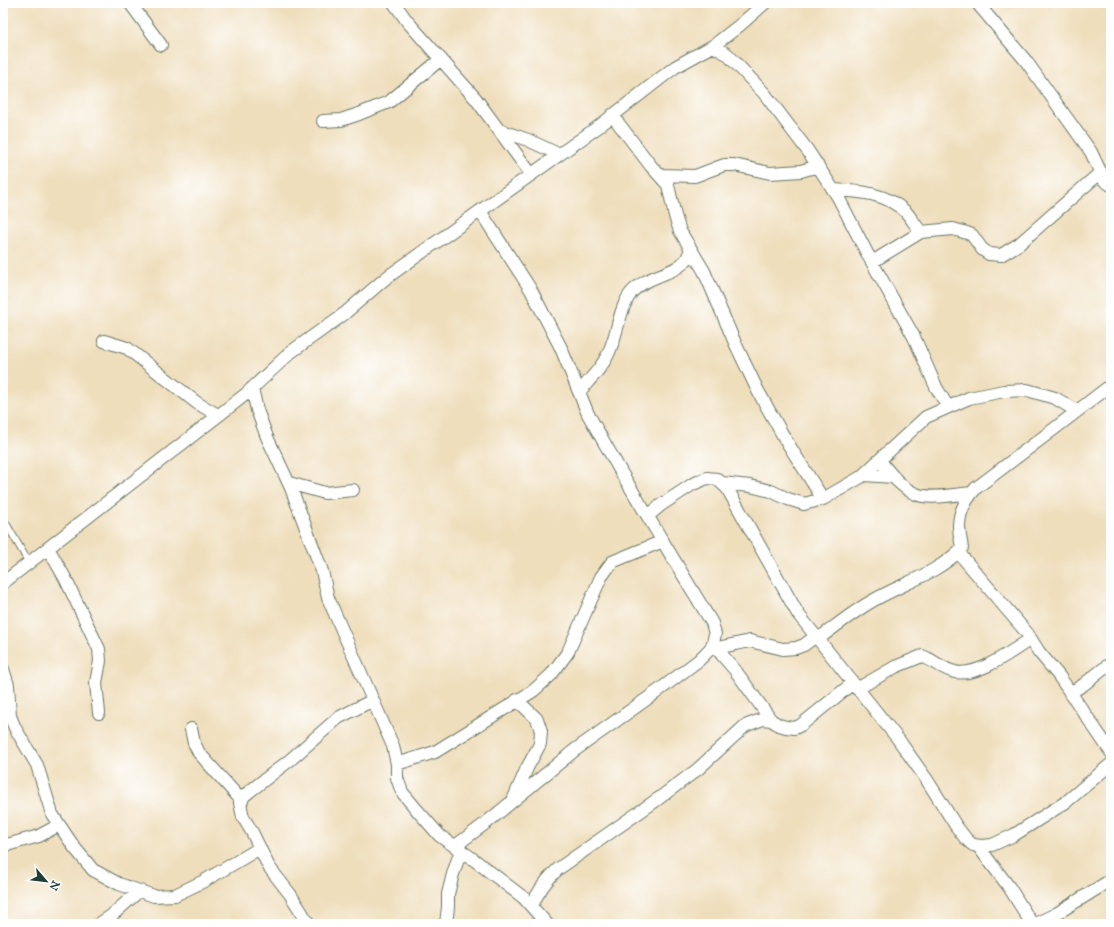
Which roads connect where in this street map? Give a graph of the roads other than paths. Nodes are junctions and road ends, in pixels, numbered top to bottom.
1 (130, 3) edge
2 (394, 3) edge
3 (765, 3) edge
4 (977, 3) edge
5 (161, 45) dead end
6 (713, 46) junction
7 (441, 59) junction
8 (612, 116) junction
9 (323, 121) dead end
10 (499, 130) junction
11 (558, 154) junction
12 (818, 166) junction
13 (1101, 172) junction
14 (531, 174) junction
15 (660, 175) junction
16 (1111, 185) edge
17 (833, 190) junction
18 (480, 211) junction
19 (921, 232) junction
20 (691, 249) junction
21 (872, 262) junction
22 (104, 341) dead end
23 (1111, 385) edge
24 (252, 388) junction
25 (579, 392) junction
26 (239, 399) junction
27 (948, 407) junction
28 (257, 410) junction
29 (1077, 411) junction
30 (218, 415) junction
31 (880, 461) junction
32 (864, 475) junction
33 (894, 477) junction
34 (289, 483) junction
35 (722, 483) junction
36 (353, 490) dead end
37 (972, 493) junction
38 (822, 499) junction
39 (648, 516) junction
40 (3, 518) edge
41 (663, 541) junction
42 (48, 548) junction
43 (958, 552) junction
44 (29, 563) junction
45 (3, 583) edge
46 (817, 638) junction
47 (1031, 639) junction
48 (715, 646) junction
49 (1111, 663) edge
50 (3, 669) edge
51 (855, 686) junction
52 (1070, 693) junction
53 (373, 700) junction
54 (517, 700) junction
55 (100, 713) dead end
56 (771, 720) junction
57 (191, 729) dead end
58 (1111, 752) edge
59 (397, 764) junction
60 (1111, 764) edge
61 (514, 799) junction
62 (242, 801) junction
63 (60, 825) junction
64 (3, 846) edge
65 (978, 846) junction
66 (260, 848) junction
67 (458, 848) junction
68 (1111, 880) edge
69 (139, 891) junction
70 (532, 906) junction
71 (102, 923) edge
72 (310, 924) edge
73 (446, 924) edge
74 (547, 924) edge
75 (1032, 924) edge
76 (1035, 924) edge

1 - 5 street
2 - 7 street
3 - 6 street
4 - 13 street
6 - 8 street
6 - 12 street
7 - 9 street
7 - 10 street
8 - 11 street
8 - 15 street
10 - 11 street
10 - 14 street
11 - 14 street
12 - 15 street
12 - 17 street
13 - 16 street
13 - 19 street
14 - 18 street
15 - 20 street
17 - 19 street
17 - 21 street
18 - 24 street
18 - 25 street
19 - 21 street
20 - 25 street
20 - 38 street
21 - 27 street
22 - 30 street
23 - 29 street
24 - 26 street
24 - 28 street
25 - 39 street
26 - 28 street
26 - 30 street
27 - 29 street
27 - 31 street
28 - 34 street
29 - 37 street
30 - 42 street
31 - 32 street
31 - 33 street
32 - 33 street
32 - 38 street
33 - 37 street
34 - 36 street
34 - 53 street
35 - 38 street
35 - 39 street
35 - 46 street
37 - 43 street
39 - 41 street
40 - 44 lane
41 - 48 street
41 - 54 street
42 - 44 street
42 - 55 street
43 - 46 street
43 - 47 street
44 - 45 street
46 - 48 street
46 - 51 street
47 - 51 street
47 - 52 street
48 - 56 street
48 - 61 street
49 - 52 street
50 - 63 street
51 - 56 street
51 - 65 street
52 - 58 street
53 - 59 street
53 - 62 street
54 - 59 street
54 - 61 street
56 - 70 street
57 - 62 street
59 - 67 street
60 - 65 street
61 - 67 street
62 - 66 street
63 - 64 street
63 - 69 street
65 - 75 street
66 - 69 street
66 - 72 street
67 - 70 street
67 - 73 street
68 - 76 street
69 - 71 street
70 - 74 street

